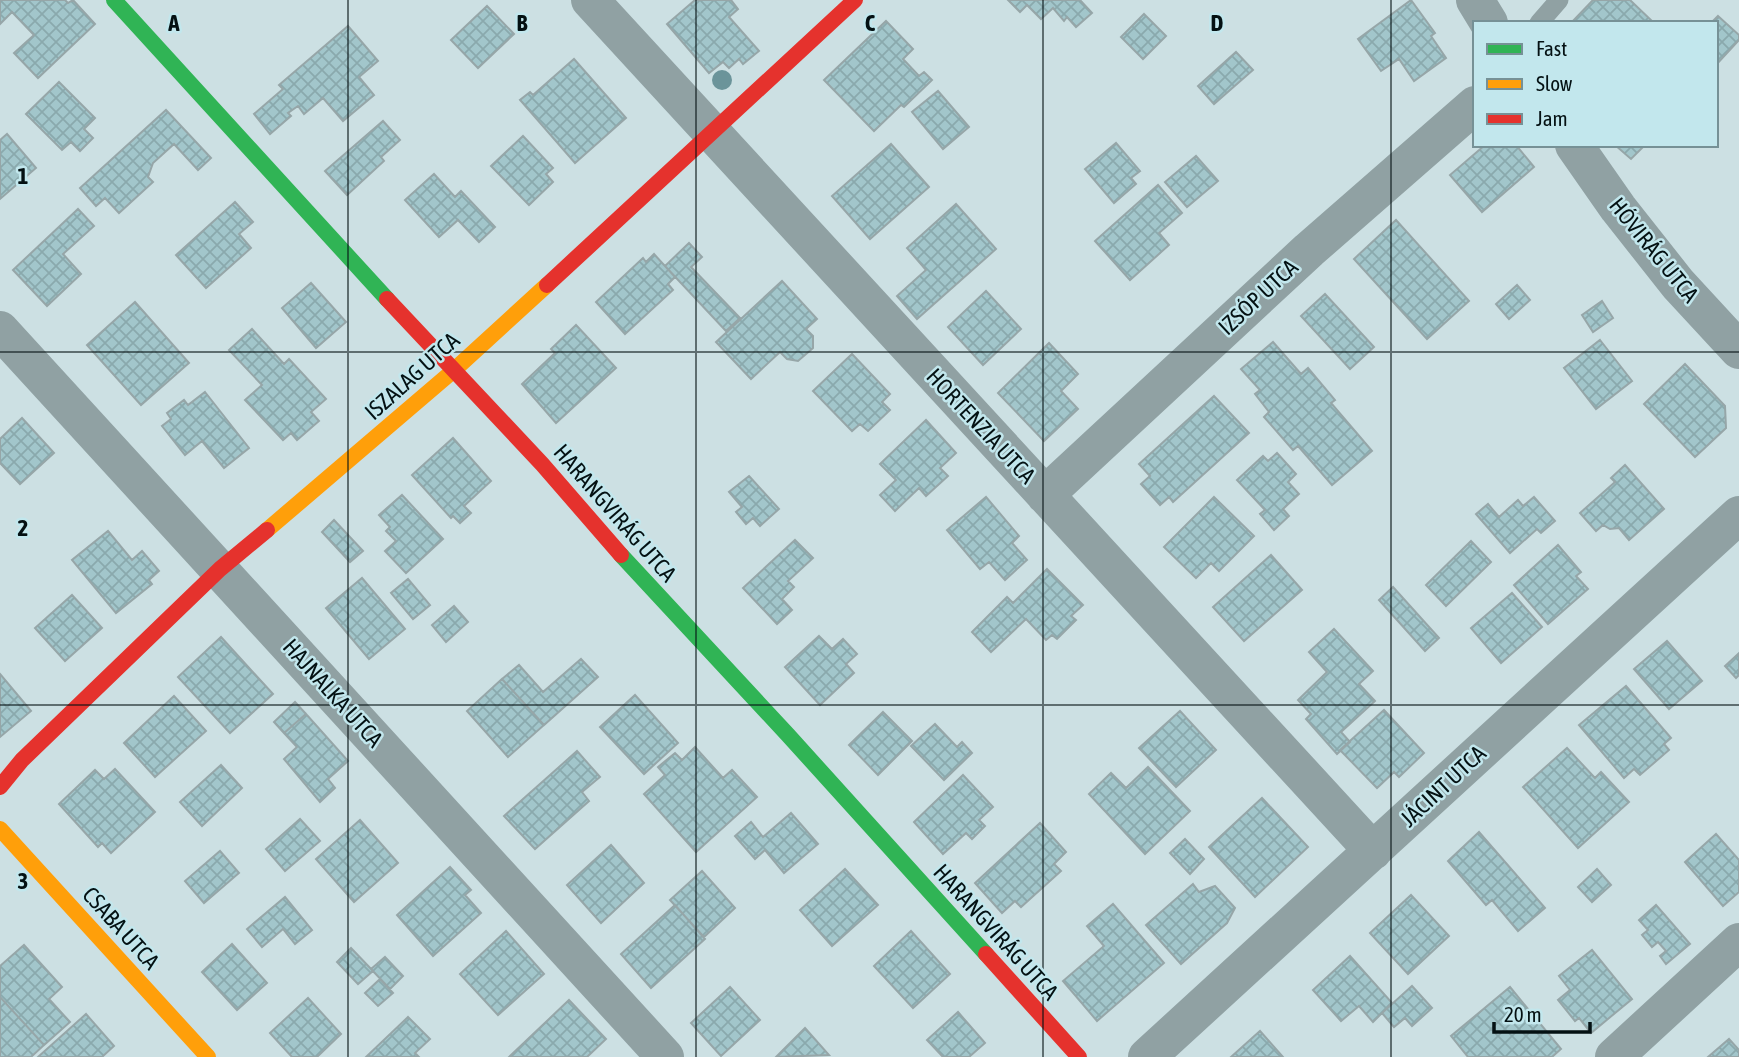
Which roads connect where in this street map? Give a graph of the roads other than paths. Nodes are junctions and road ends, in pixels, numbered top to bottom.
1 (114, 0) edge
2 (590, 0) edge
3 (855, 0) edge
4 (1475, 0) edge
5 (1559, 0) edge
6 (1488, 21) edge
7 (1541, 21) edge
8 (1473, 107) edge
9 (711, 133) junction
10 (1575, 147) edge
11 (0, 330) edge
12 (1739, 350) edge
13 (453, 371) junction
14 (1045, 495) junction
15 (1739, 515) edge
16 (220, 569) junction
17 (0, 787) edge
18 (0, 830) edge
19 (1373, 851) junction
20 (1738, 946) edge
21 (208, 1057) edge
22 (665, 1057) edge
23 (1079, 1057) edge
24 (1147, 1057) edge
25 (1614, 1057) edge

1 - 13 street, HARANGVIRÁG UTCA
2 - 9 street, HORTENZIA UTCA
3 - 9 street, ISZALAG UTCA
4 - 6 street
5 - 7 lane
8 - 14 street, IZSÓP UTCA
9 - 13 street, ISZALAG UTCA
9 - 14 street, HORTENZIA UTCA
10 - 12 street, HÓVIRÁG UTCA
11 - 16 street, HAJNALKA UTCA
13 - 16 street, ISZALAG UTCA
13 - 23 street, HARANGVIRÁG UTCA
14 - 19 street, HORTENZIA UTCA
15 - 19 street, JÁCINT UTCA
16 - 17 street, ISZALAG UTCA
16 - 22 street, HAJNALKA UTCA
18 - 21 street, CSABA UTCA
19 - 24 street, JÁCINT UTCA
20 - 25 street

